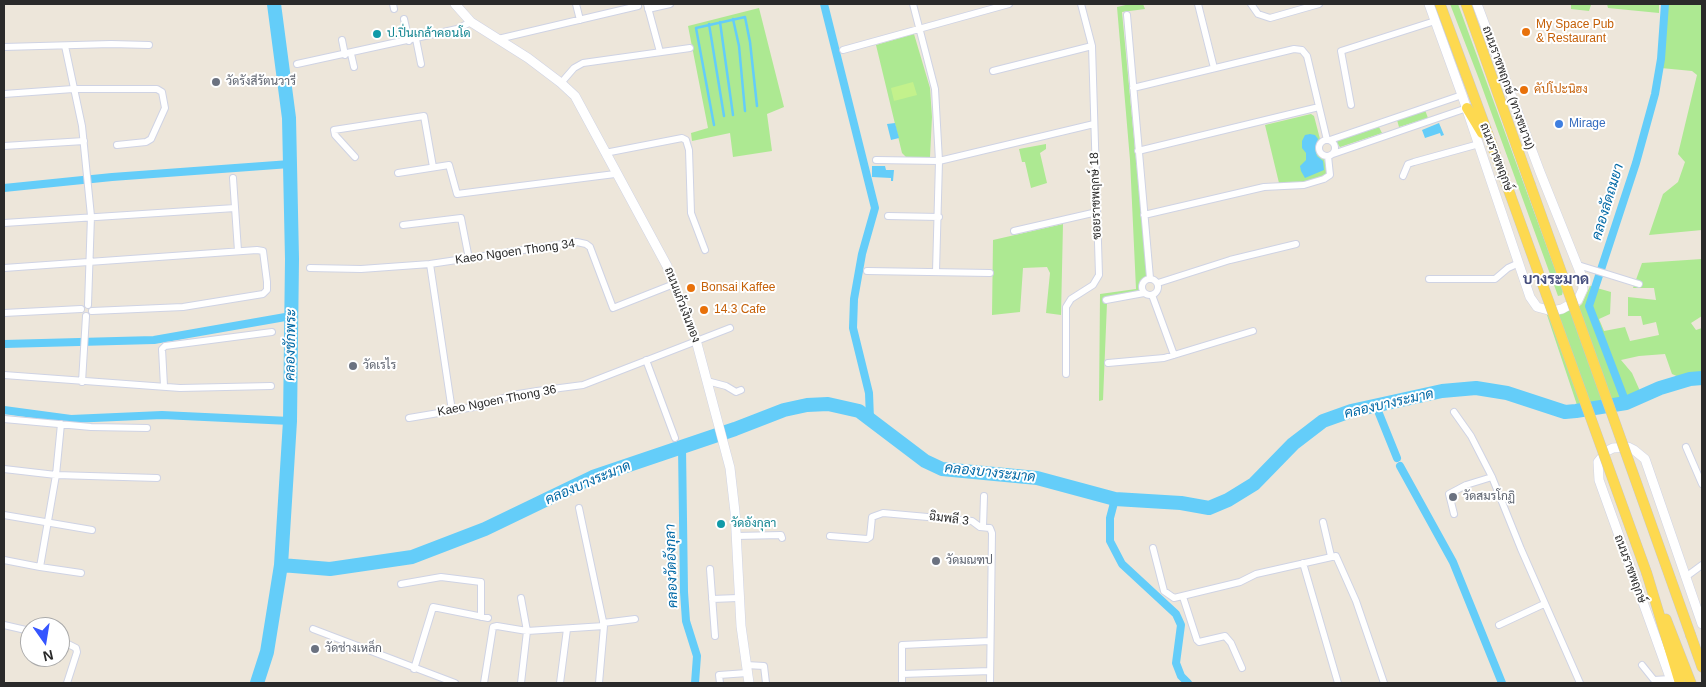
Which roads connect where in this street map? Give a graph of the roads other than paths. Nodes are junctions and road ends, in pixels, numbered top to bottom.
1 (455, 4) edge
2 (576, 4) edge
3 (670, 4) edge
4 (913, 4) edge
5 (1009, 4) edge
6 (1081, 4) edge
7 (1198, 4) edge
8 (1250, 4) edge
9 (1319, 4) edge
10 (1429, 4) edge
11 (1440, 4) edge
12 (1466, 4) edge
13 (1471, 4) edge
14 (1477, 4) edge
15 (638, 6) dead end
16 (647, 6) edge
17 (1127, 14) dead end
18 (404, 19) dead end
19 (580, 20) junction
20 (1435, 21) junction
21 (471, 22) junction
22 (919, 28) junction
23 (416, 39) junction
24 (498, 39) junction
25 (342, 40) dead end
26 (409, 41) junction
27 (149, 45) dead end
28 (65, 46) junction
29 (1092, 46) junction
30 (4, 47) edge
31 (690, 48) dead end
32 (843, 50) dead end
33 (660, 52) junction
34 (348, 55) junction
35 (1486, 61) junction
36 (297, 64) dead end
37 (421, 64) dead end
38 (354, 67) dead end
39 (1214, 68) junction
40 (993, 71) dead end
41 (561, 83) junction
42 (1133, 88) junction
43 (74, 89) junction
44 (4, 94) edge
45 (1462, 95) junction
46 (1351, 105) dead end
47 (1319, 107) junction
48 (1467, 108) junction
49 (1394, 118) junction
50 (1383, 122) junction
51 (1094, 124) junction
52 (1398, 131) junction
53 (1387, 135) junction
54 (84, 140) junction
55 (1328, 140) junction
56 (1479, 144) junction
57 (117, 145) dead end
58 (4, 146) edge
59 (1138, 151) junction
60 (605, 153) junction
61 (1494, 154) junction
62 (1330, 155) junction
63 (355, 157) dead end
64 (876, 160) dead end
65 (939, 161) junction
66 (433, 167) junction
67 (1540, 172) joint
68 (398, 173) dead end
69 (615, 174) junction
70 (1403, 176) dead end
71 (233, 178) dead end
72 (235, 208) junction
73 (1097, 212) junction
74 (1144, 215) junction
75 (91, 216) junction
76 (888, 216) dead end
77 (939, 217) junction
78 (4, 224) edge
79 (403, 225) dead end
80 (1014, 231) dead end
81 (1296, 244) dead end
82 (706, 250) dead end
83 (238, 251) junction
84 (469, 259) junction
85 (88, 262) junction
86 (1519, 263) junction
87 (430, 264) junction
88 (1578, 265) junction
89 (4, 268) edge
90 (310, 268) dead end
91 (867, 271) dead end
92 (936, 272) junction
93 (990, 273) dead end
94 (1150, 278) junction
95 (1430, 279) dead end
96 (1158, 283) junction
97 (674, 284) junction
98 (1639, 284) dead end
99 (1144, 293) junction
100 (1152, 295) junction
101 (1106, 300) dead end
102 (87, 308) junction
103 (4, 313) edge
104 (730, 328) dead end
105 (1253, 331) dead end
106 (272, 332) dead end
107 (696, 340) junction
108 (1174, 355) junction
109 (646, 360) junction
110 (1108, 363) dead end
111 (1066, 374) dead end
112 (4, 375) edge
113 (708, 381) junction
114 (82, 382) junction
115 (164, 386) junction
116 (271, 386) dead end
117 (741, 390) dead end
118 (452, 412) junction
119 (1454, 412) dead end
120 (409, 418) dead end
121 (4, 419) edge
122 (61, 424) junction
123 (147, 428) dead end
124 (675, 438) dead end
125 (1686, 447) dead end
126 (4, 469) edge
127 (56, 475) junction
128 (1492, 477) junction
129 (156, 478) dead end
130 (1702, 484) edge
131 (984, 496) dead end
132 (579, 508) dead end
133 (1454, 514) dead end
134 (4, 515) edge
135 (47, 522) junction
136 (1323, 522) dead end
137 (983, 528) junction
138 (92, 530) dead end
139 (736, 536) junction
140 (830, 536) dead end
141 (782, 538) dead end
142 (1153, 548) dead end
143 (1331, 556) junction
144 (4, 560) edge
145 (1302, 563) junction
146 (1702, 565) edge
147 (40, 566) junction
148 (710, 569) dead end
149 (81, 573) dead end
150 (1687, 576) junction
151 (401, 584) dead end
152 (1651, 585) junction
153 (1183, 597) junction
154 (521, 598) dead end
155 (738, 598) junction
156 (712, 599) junction
157 (1544, 604) junction
158 (635, 619) dead end
159 (1702, 624) edge
160 (4, 625) edge
161 (604, 625) junction
162 (1499, 625) dead end
163 (20, 629) edge
164 (313, 629) dead end
165 (567, 629) junction
166 (527, 631) junction
167 (715, 636) dead end
168 (990, 641) junction
169 (70, 645) edge
170 (1642, 665) dead end
171 (1702, 667) edge
172 (1242, 668) dead end
173 (414, 669) junction
174 (747, 669) junction
175 (990, 671) junction
176 (902, 674) junction
177 (1674, 682) edge
178 (67, 683) edge
179 (454, 683) edge
180 (484, 683) edge
181 (521, 683) edge
182 (560, 683) edge
183 (599, 683) edge
184 (720, 683) edge
185 (749, 683) edge
186 (766, 683) edge
187 (902, 683) edge
188 (990, 683) edge
189 (1338, 683) edge
190 (1384, 683) edge
191 (1580, 683) edge
192 (1691, 683) edge

1 - 21 main road, ถนนแก้วเงินทอง
2 - 19 street
3 - 16 street
4 - 22 street
5 - 22 street
6 - 29 street, ซอยราชพฤกษ์ 18
7 - 39 street
8 - 9 street
10 - 20 main road
11 - 61 main road, ถนนราชพฤกษ์
12 - 35 main road, ถนนราชพฤกษ์
13 - 35 main road
14 - 67 main road, ถนนราชพฤกษ์ (ทางขนาน)
15 - 19 street
16 - 33 street
17 - 42 street
18 - 26 street
19 - 24 street
20 - 45 main road
20 - 46 street
21 - 23 street
21 - 24 main road, ถนนแก้วเงินทอง
22 - 32 street
22 - 65 street
23 - 26 street
23 - 37 street
24 - 41 main road, ถนนแก้วเงินทอง
25 - 34 street
26 - 34 street
27 - 28 street
28 - 30 street
28 - 43 street
29 - 40 street
29 - 51 street, ซอยราชพฤกษ์ 18
31 - 33 street
33 - 41 street
34 - 36 street
34 - 38 street
35 - 171 main road, ถนนราชพฤกษ์, bridge
39 - 42 street
39 - 47 street
41 - 60 main road, ถนนแก้วเงินทอง
42 - 59 street
43 - 44 street
43 - 54 street
43 - 57 street
45 - 48 main road
45 - 49 street
47 - 55 street
47 - 59 street
48 - 52 street
48 - 56 main road
48 - 61 main road
49 - 50 street
49 - 52 street
50 - 53 street
50 - 55 street
51 - 65 street
51 - 73 street, ซอยราชพฤกษ์ 18
52 - 53 street
53 - 62 street
54 - 58 street
54 - 75 street
55 - 62 street
55 - 62 street
56 - 70 street
56 - 86 main road, ถนนราชพฤกษ์
59 - 74 street
60 - 69 main road, ถนนแก้วเงินทอง
60 - 82 street
61 - 152 main road, ถนนราชพฤกษ์, bridge
62 - 74 street
63 - 66 street
64 - 65 street
65 - 77 street
66 - 68 street
66 - 69 street
67 - 88 main road, ถนนราชพฤกษ์
69 - 97 main road, ถนนแก้วเงินทอง
71 - 72 street
72 - 75 street
72 - 83 street
73 - 80 street
73 - 111 street, ซอยราชพฤกษ์ 18
74 - 94 street
75 - 78 street
75 - 85 street
76 - 77 street
77 - 92 street
79 - 84 street
81 - 96 street
83 - 85 street
83 - 102 street
84 - 87 street, Kaeo Ngoen Thong 34
84 - 97 street, Kaeo Ngoen Thong 34
85 - 89 street
85 - 102 street
86 - 88 main road, ถนนราชพฤกษ์
86 - 95 street
87 - 90 street, Kaeo Ngoen Thong 34
87 - 118 street
88 - 98 street
91 - 92 street
92 - 93 street
94 - 96 street
94 - 99 street
96 - 100 street
97 - 107 main road, ถนนแก้วเงินทอง
99 - 100 street
99 - 101 street
100 - 108 street
102 - 103 street
102 - 114 street
104 - 107 street, Kaeo Ngoen Thong 36
105 - 108 street
106 - 115 street
107 - 109 street, Kaeo Ngoen Thong 36
107 - 113 main road, ถนนแก้วเงินทอง
108 - 110 street
109 - 118 street, Kaeo Ngoen Thong 36
109 - 124 street
112 - 114 street
113 - 117 street
113 - 139 main road, ถนนแก้วเงินทอง
114 - 115 street
115 - 116 street
118 - 120 street, Kaeo Ngoen Thong 36
119 - 128 street
121 - 122 street
122 - 123 street
122 - 127 street
125 - 130 street
126 - 127 street
127 - 129 street
127 - 135 street
128 - 133 street
128 - 157 street
131 - 137 street
132 - 161 street
134 - 135 street
135 - 138 street
135 - 147 street
136 - 143 street
137 - 140 street, ฉิมพลี 3
137 - 168 street, ฉิมพลี 3
139 - 141 street
139 - 155 main road, ถนนแก้วเงินทอง
142 - 153 street
143 - 145 street
143 - 190 street
144 - 147 street
145 - 153 street
145 - 189 street
146 - 150 street
147 - 149 street
148 - 156 street
150 - 159 main road, ถนนราชพฤกษ์
150 - 177 main road, ถนนราชพฤกษ์
151 - 173 street
152 - 177 main road, ถนนราชพฤกษ์
152 - 192 main road
153 - 172 street
154 - 166 street
155 - 156 street
155 - 174 main road, ถนนแก้วเงินทอง
156 - 167 street
157 - 162 street
157 - 191 street
158 - 161 street
160 - 163 street
161 - 165 street
161 - 183 street
164 - 173 street
165 - 166 street
165 - 182 street
166 - 180 street
166 - 181 street
168 - 175 street, ฉิมพลี 3
168 - 176 street
169 - 178 street
170 - 177 street
173 - 179 street
174 - 184 street
174 - 185 main road, ถนนแก้วเงินทอง
174 - 186 street
175 - 176 street
175 - 188 street, ฉิมพลี 3
176 - 187 street

